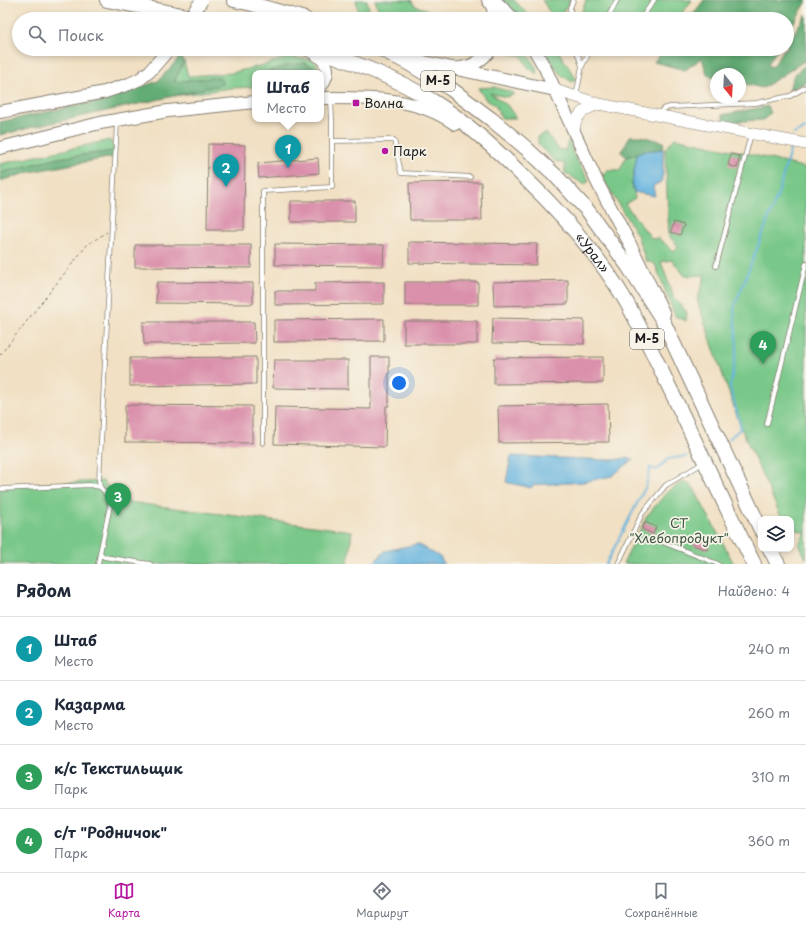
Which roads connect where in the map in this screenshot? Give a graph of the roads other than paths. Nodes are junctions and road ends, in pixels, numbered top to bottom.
1 (107, 0) edge
2 (202, 0) edge
3 (234, 0) edge
4 (488, 0) edge
5 (494, 0) edge
6 (573, 0) edge
7 (617, 0) edge
8 (654, 0) edge
9 (167, 12) edge
10 (194, 12) edge
11 (280, 12) edge
12 (494, 12) edge
13 (507, 12) edge
14 (570, 12) edge
15 (611, 12) edge
16 (646, 12) edge
17 (163, 56) edge
18 (319, 56) edge
19 (333, 56) edge
20 (394, 56) edge
21 (407, 56) edge
22 (486, 56) edge
23 (538, 56) edge
24 (578, 56) edge
25 (587, 56) edge
26 (582, 66) junction
27 (452, 68) junction
28 (324, 81) edge
29 (806, 87) edge
30 (555, 90) junction
31 (576, 97) junction
32 (326, 98) edge
33 (252, 102) edge
34 (599, 104) junction
35 (0, 112) edge
36 (658, 116) junction
37 (117, 120) junction
38 (574, 133) junction
39 (751, 133) junction
40 (332, 141) junction
41 (806, 144) edge
42 (492, 146) junction
43 (0, 148) edge
44 (470, 177) dead end
45 (806, 264) edge
46 (716, 266) dead end
47 (680, 358) junction
48 (767, 424) dead end
49 (263, 443) dead end
50 (706, 462) junction
51 (100, 487) junction
52 (0, 489) edge
53 (758, 524) edge
54 (660, 541) dead end
55 (100, 552) junction
56 (772, 552) edge
57 (98, 564) edge
58 (150, 564) edge
59 (618, 564) edge
60 (718, 564) edge
61 (754, 564) edge
62 (778, 564) edge

1 - 9 highway
2 - 10 main road, bridge
3 - 11 highway
4 - 12 main road
5 - 13 main road
6 - 14 lane
7 - 15 lane
8 - 16 lane
17 - 35 main road
18 - 28 main road
19 - 42 highway, «Урал» / М-5
20 - 47 highway, «Урал» / М-5
21 - 27 main road
22 - 27 main road
23 - 30 main road
24 - 26 lane
25 - 26 lane
26 - 31 lane
27 - 30 main road
29 - 36 lane
30 - 31 main road
30 - 38 main road
31 - 34 main road
32 - 40 lane
32 - 42 main road
33 - 37 main road
34 - 36 main road
34 - 38 main road
36 - 39 main road
37 - 43 main road
37 - 51 lane
38 - 47 main road
39 - 41 main road
39 - 46 lane
40 - 44 lane
40 - 49 lane
42 - 50 highway, «Урал» / М-5
45 - 48 lane
47 - 53 highway, «Урал» / М-5
50 - 59 lane
50 - 61 highway, «Урал» / М-5
51 - 52 lane
51 - 55 lane
54 - 60 lane
55 - 57 lane
55 - 58 lane
56 - 62 highway

